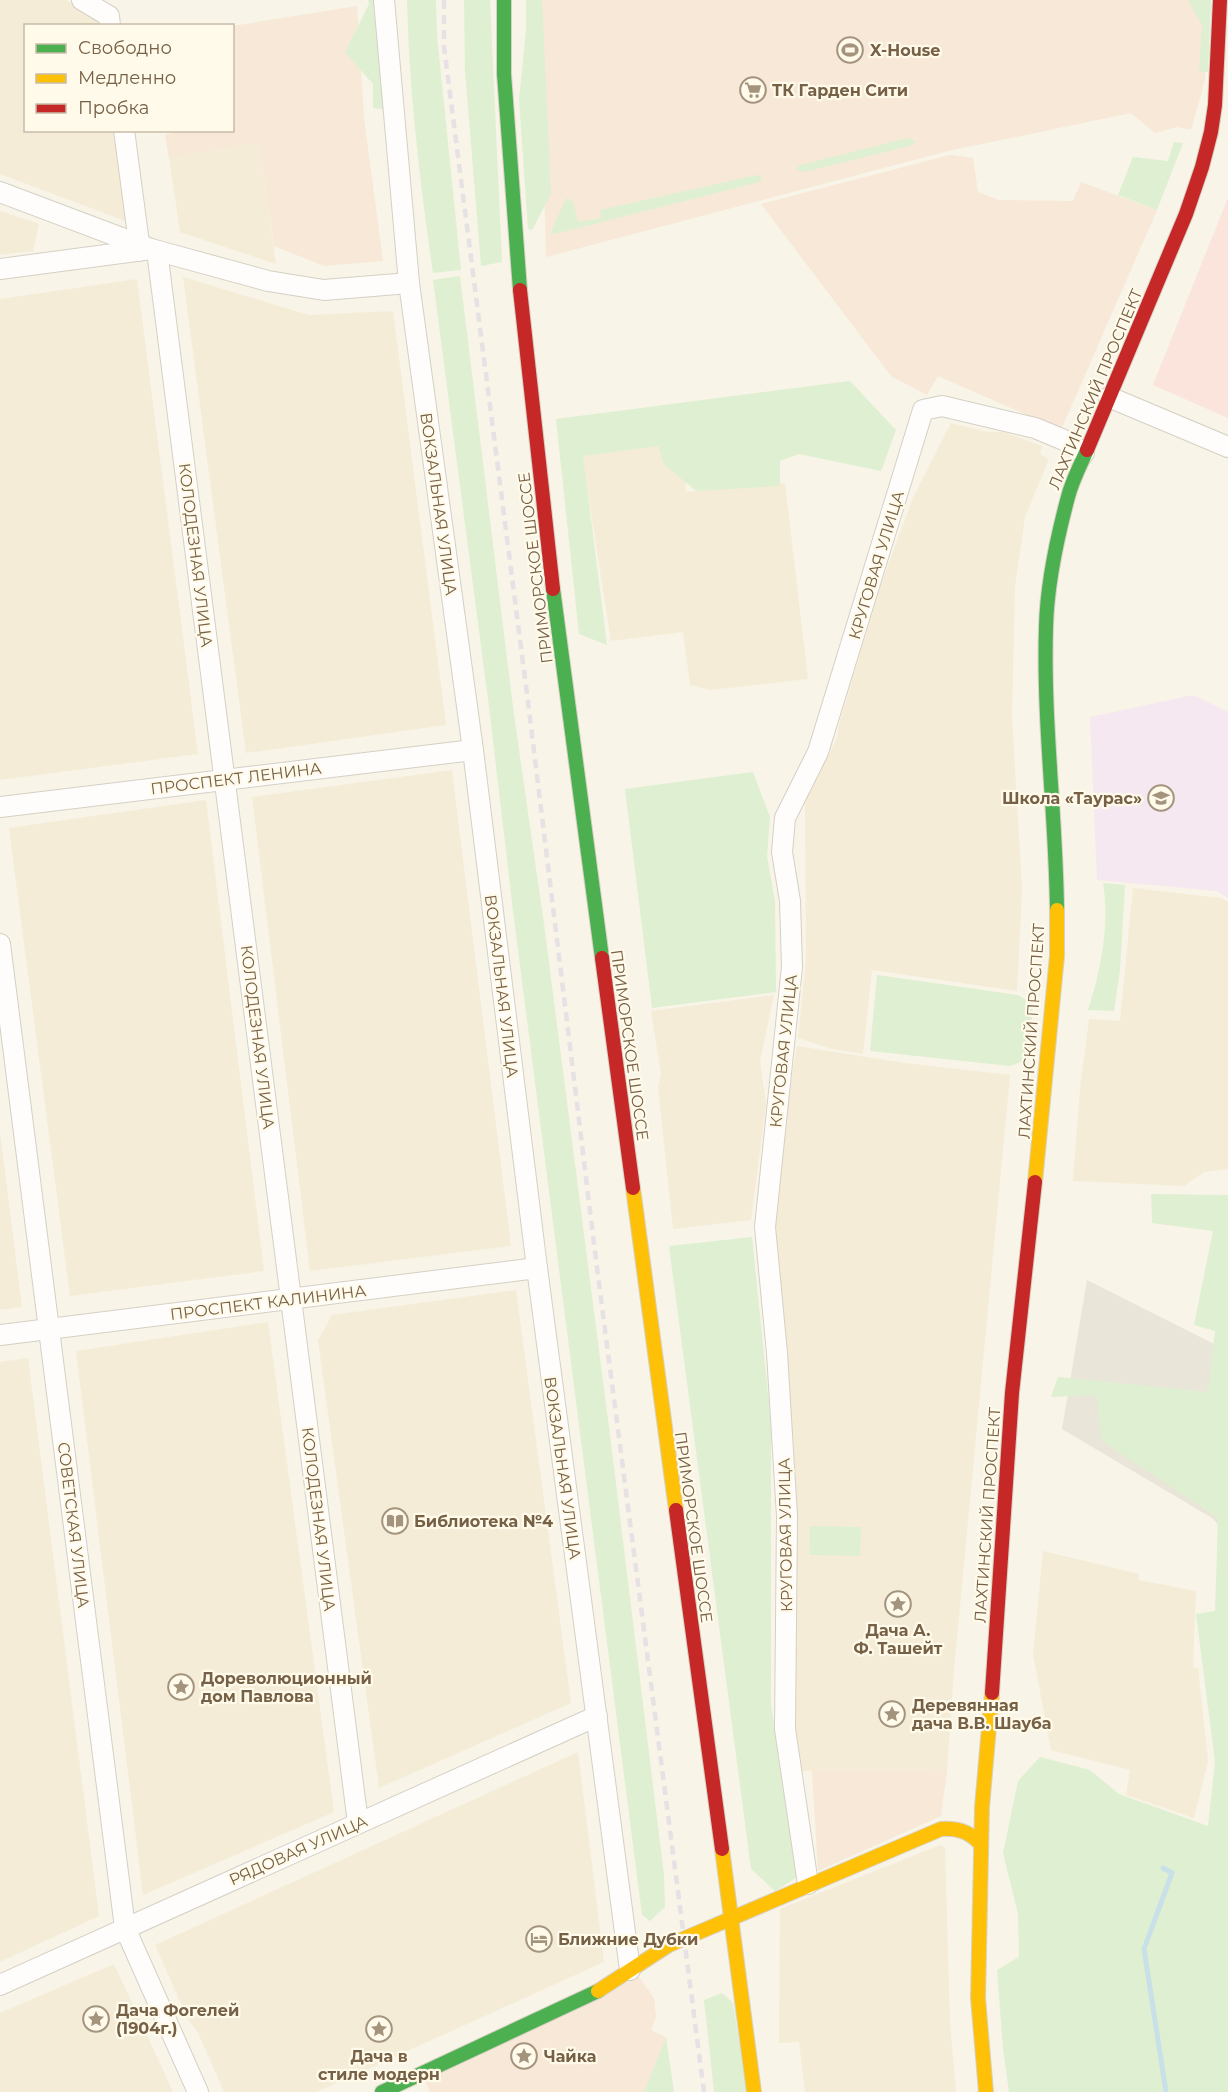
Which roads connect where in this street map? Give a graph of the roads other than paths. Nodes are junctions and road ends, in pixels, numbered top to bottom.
1 (82, 0) edge
2 (384, 0) edge
3 (504, 0) edge
4 (1220, 0) edge
5 (110, 21) edge
6 (124, 132) edge
7 (0, 192) edge
8 (147, 249) junction
9 (0, 269) edge
10 (409, 284) junction
11 (1109, 397) junction
12 (1228, 447) edge
13 (1084, 453) junction
14 (473, 750) junction
15 (225, 780) junction
16 (0, 807) edge
17 (0, 944) edge
18 (537, 1268) junction
19 (291, 1299) junction
20 (49, 1329) junction
21 (0, 1335) edge
22 (597, 1716) junction
23 (358, 1823) junction
24 (980, 1843) junction
25 (808, 1884) junction
26 (730, 1918) junction
27 (125, 1929) junction
28 (630, 1970) junction
29 (0, 1985) edge
30 (198, 2092) edge
31 (382, 2092) edge
32 (754, 2092) edge
33 (986, 2092) edge

1 - 5 street
2 - 10 street, ВОКЗАЛЬНАЯ УЛИЦА
3 - 26 main road, ПРИМОРСКОЕ ШОССЕ
4 - 11 main road, ЛАХТИНСКИЙ ПРОСПЕКТ
6 - 8 street, КОЛОДЕЗНАЯ УЛИЦА
7 - 8 street
8 - 9 street
8 - 10 street
8 - 15 street, КОЛОДЕЗНАЯ УЛИЦА
10 - 14 street, ВОКЗАЛЬНАЯ УЛИЦА
11 - 12 street
11 - 13 main road, ЛАХТИНСКИЙ ПРОСПЕКТ
13 - 24 main road, ЛАХТИНСКИЙ ПРОСПЕКТ
13 - 25 street, КРУГОВАЯ УЛИЦА
14 - 15 street, ПРОСПЕКТ ЛЕНИНА
14 - 18 street, ВОКЗАЛЬНАЯ УЛИЦА
15 - 16 street, ПРОСПЕКТ ЛЕНИНА
15 - 19 street, КОЛОДЕЗНАЯ УЛИЦА
17 - 20 street, СОВЕТСКАЯ УЛИЦА
18 - 19 street, ПРОСПЕКТ КАЛИНИНА
18 - 22 street, ВОКЗАЛЬНАЯ УЛИЦА
19 - 20 street, ПРОСПЕКТ КАЛИНИНА
19 - 23 street, КОЛОДЕЗНАЯ УЛИЦА
20 - 21 street, ПРОСПЕКТ КАЛИНИНА
20 - 27 street, СОВЕТСКАЯ УЛИЦА
22 - 23 street, РЯДОВАЯ УЛИЦА
22 - 28 street, ВОКЗАЛЬНАЯ УЛИЦА
23 - 27 street, РЯДОВАЯ УЛИЦА
24 - 25 main road
24 - 33 main road, ЛАХТИНСКИЙ ПРОСПЕКТ
25 - 26 main road
26 - 28 main road
26 - 32 main road, ПРИМОРСКОЕ ШОССЕ
27 - 29 street, РЯДОВАЯ УЛИЦА
27 - 30 street, СОВЕТСКАЯ УЛИЦА
28 - 31 main road

